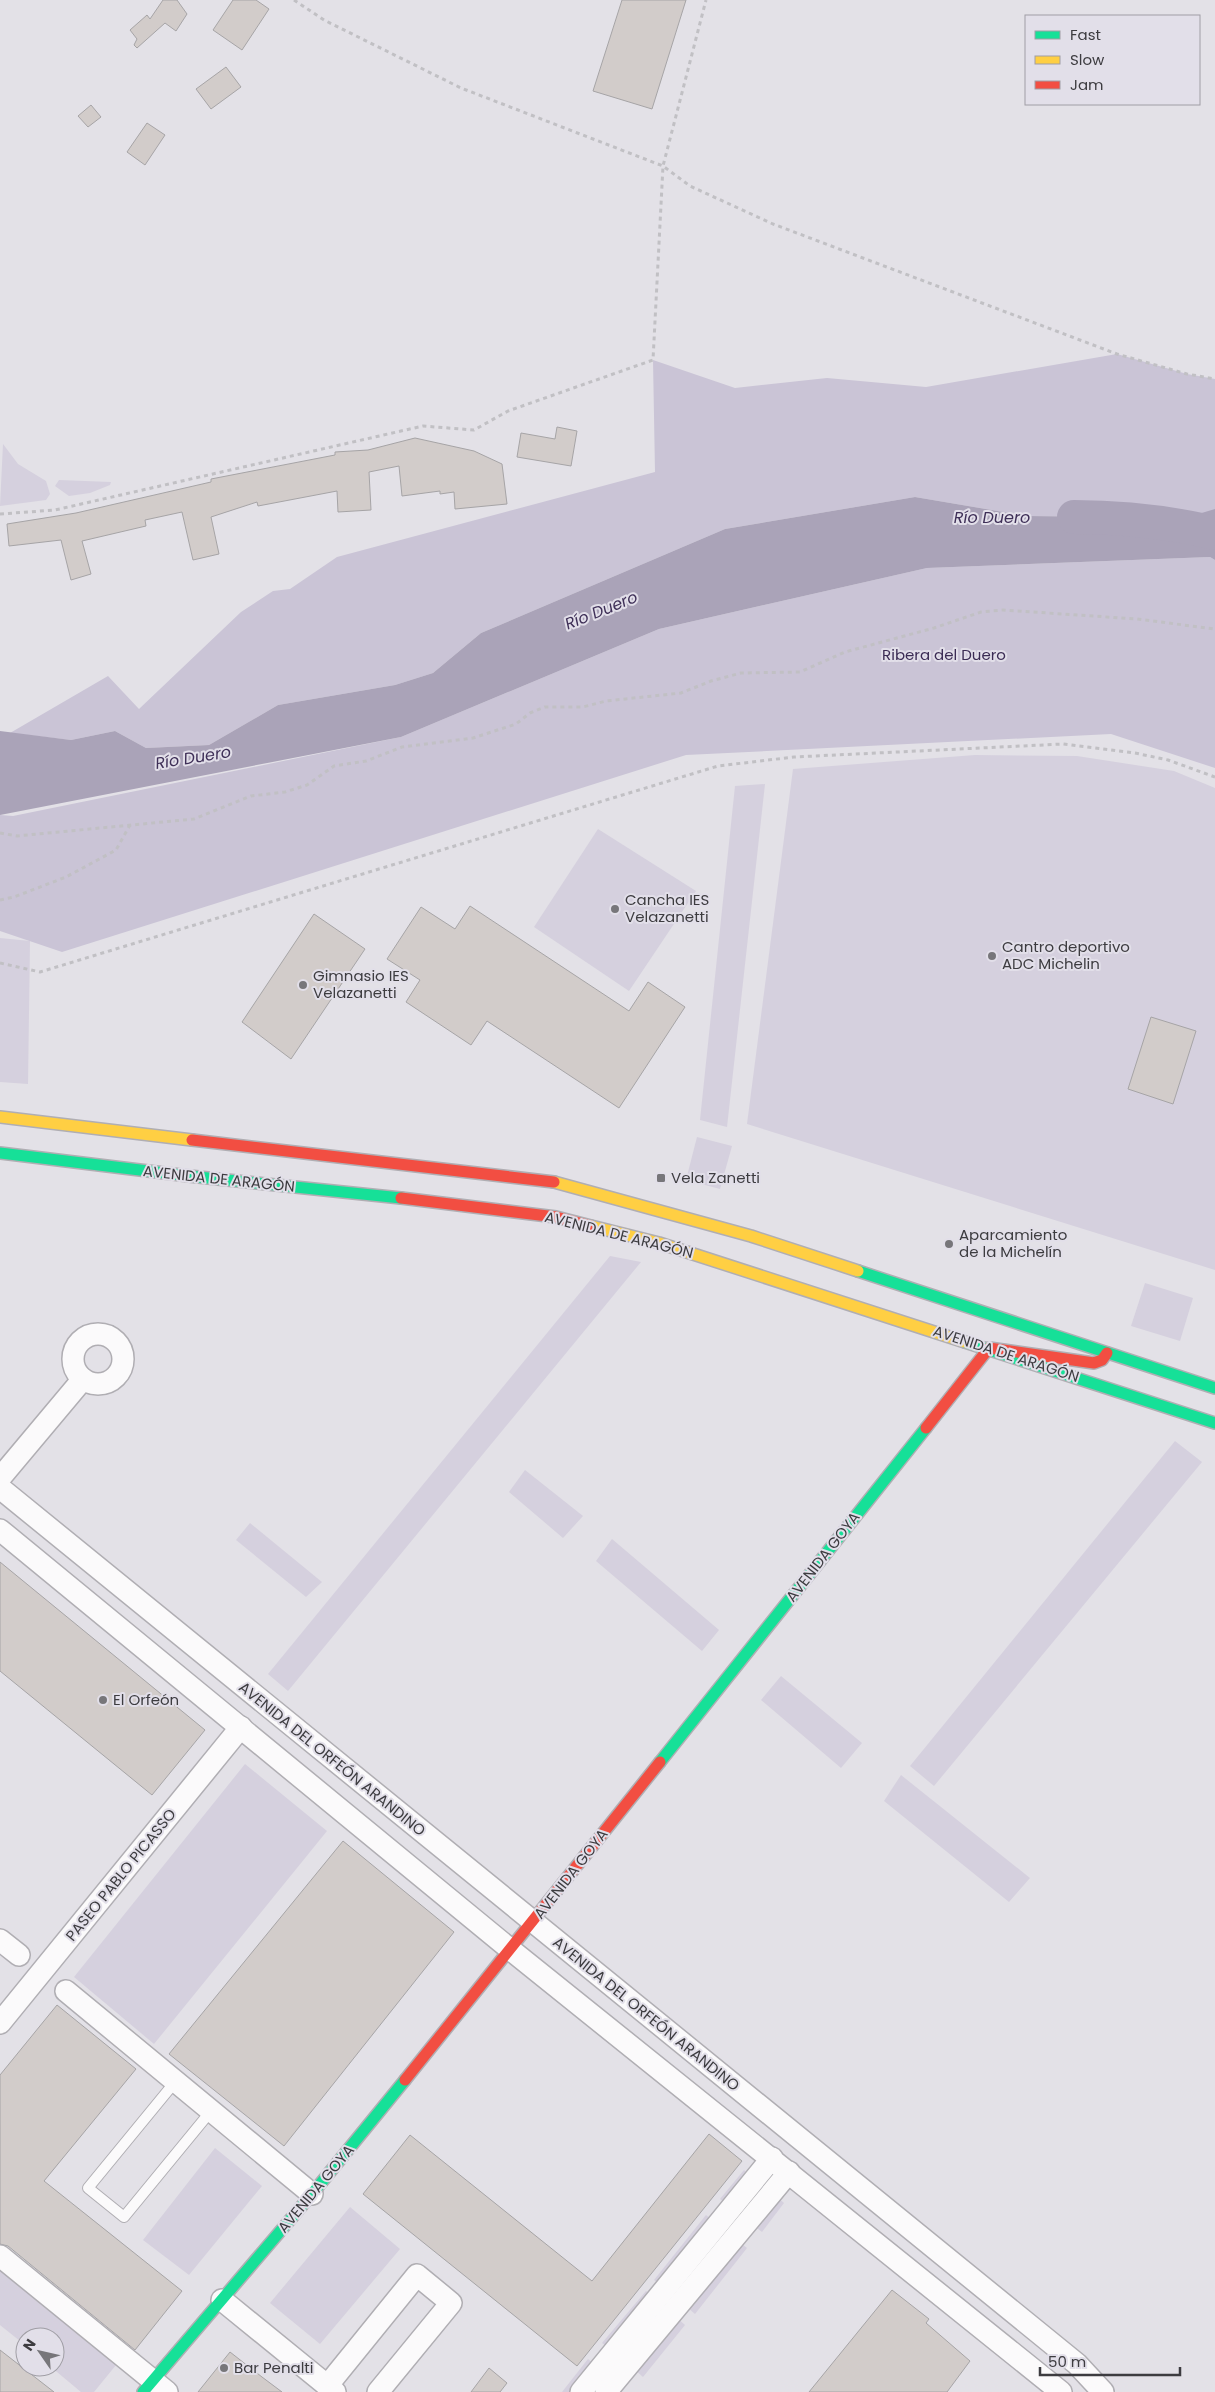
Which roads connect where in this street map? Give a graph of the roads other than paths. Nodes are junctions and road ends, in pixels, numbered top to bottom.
1 (0, 1117) edge
2 (0, 1152) edge
3 (989, 1348) junction
4 (1107, 1353) junction
5 (83, 1379) dead end
6 (1215, 1388) edge
7 (1215, 1423) edge
8 (0, 1478) edge
9 (0, 1488) edge
10 (0, 1530) edge
11 (241, 1727) junction
12 (533, 1923) junction
13 (0, 1940) edge
14 (511, 1950) junction
15 (18, 1956) dead end
16 (66, 1991) dead end
17 (0, 2023) edge
18 (175, 2082) junction
19 (211, 2111) junction
20 (772, 2158) junction
21 (789, 2172) junction
22 (312, 2194) junction
23 (725, 2216) junction
24 (742, 2229) junction
25 (0, 2256) edge
26 (222, 2300) junction
27 (669, 2300) junction
28 (613, 2368) junction
29 (154, 2388) edge
30 (331, 2389) edge
31 (378, 2392) edge
32 (581, 2392) edge
33 (606, 2392) edge
34 (1061, 2392) edge
35 (1103, 2392) edge

1 - 4 main road
2 - 3 main road, AVENIDA DE ARAGÓN
3 - 4 main road
3 - 7 main road, AVENIDA DE ARAGÓN
3 - 12 main road, AVENIDA GOYA
4 - 6 main road
5 - 8 street
9 - 12 street, AVENIDA DEL ORFEÓN ARANDINO
10 - 11 street
11 - 14 street
11 - 17 street, PASEO PABLO PICASSO
12 - 14 main road, AVENIDA GOYA
12 - 35 street, AVENIDA DEL ORFEÓN ARANDINO
13 - 15 street
14 - 20 street
14 - 22 main road, AVENIDA GOYA
16 - 18 street
18 - 19 street
18 - 19 lane
19 - 22 street
20 - 21 street
20 - 23 street
21 - 24 street
21 - 34 street
22 - 26 main road, AVENIDA GOYA
23 - 24 street
23 - 27 street
24 - 27 street
25 - 29 street
26 - 29 main road, AVENIDA GOYA
26 - 30 street
27 - 28 street
28 - 32 street
28 - 33 street
30 - 31 street

